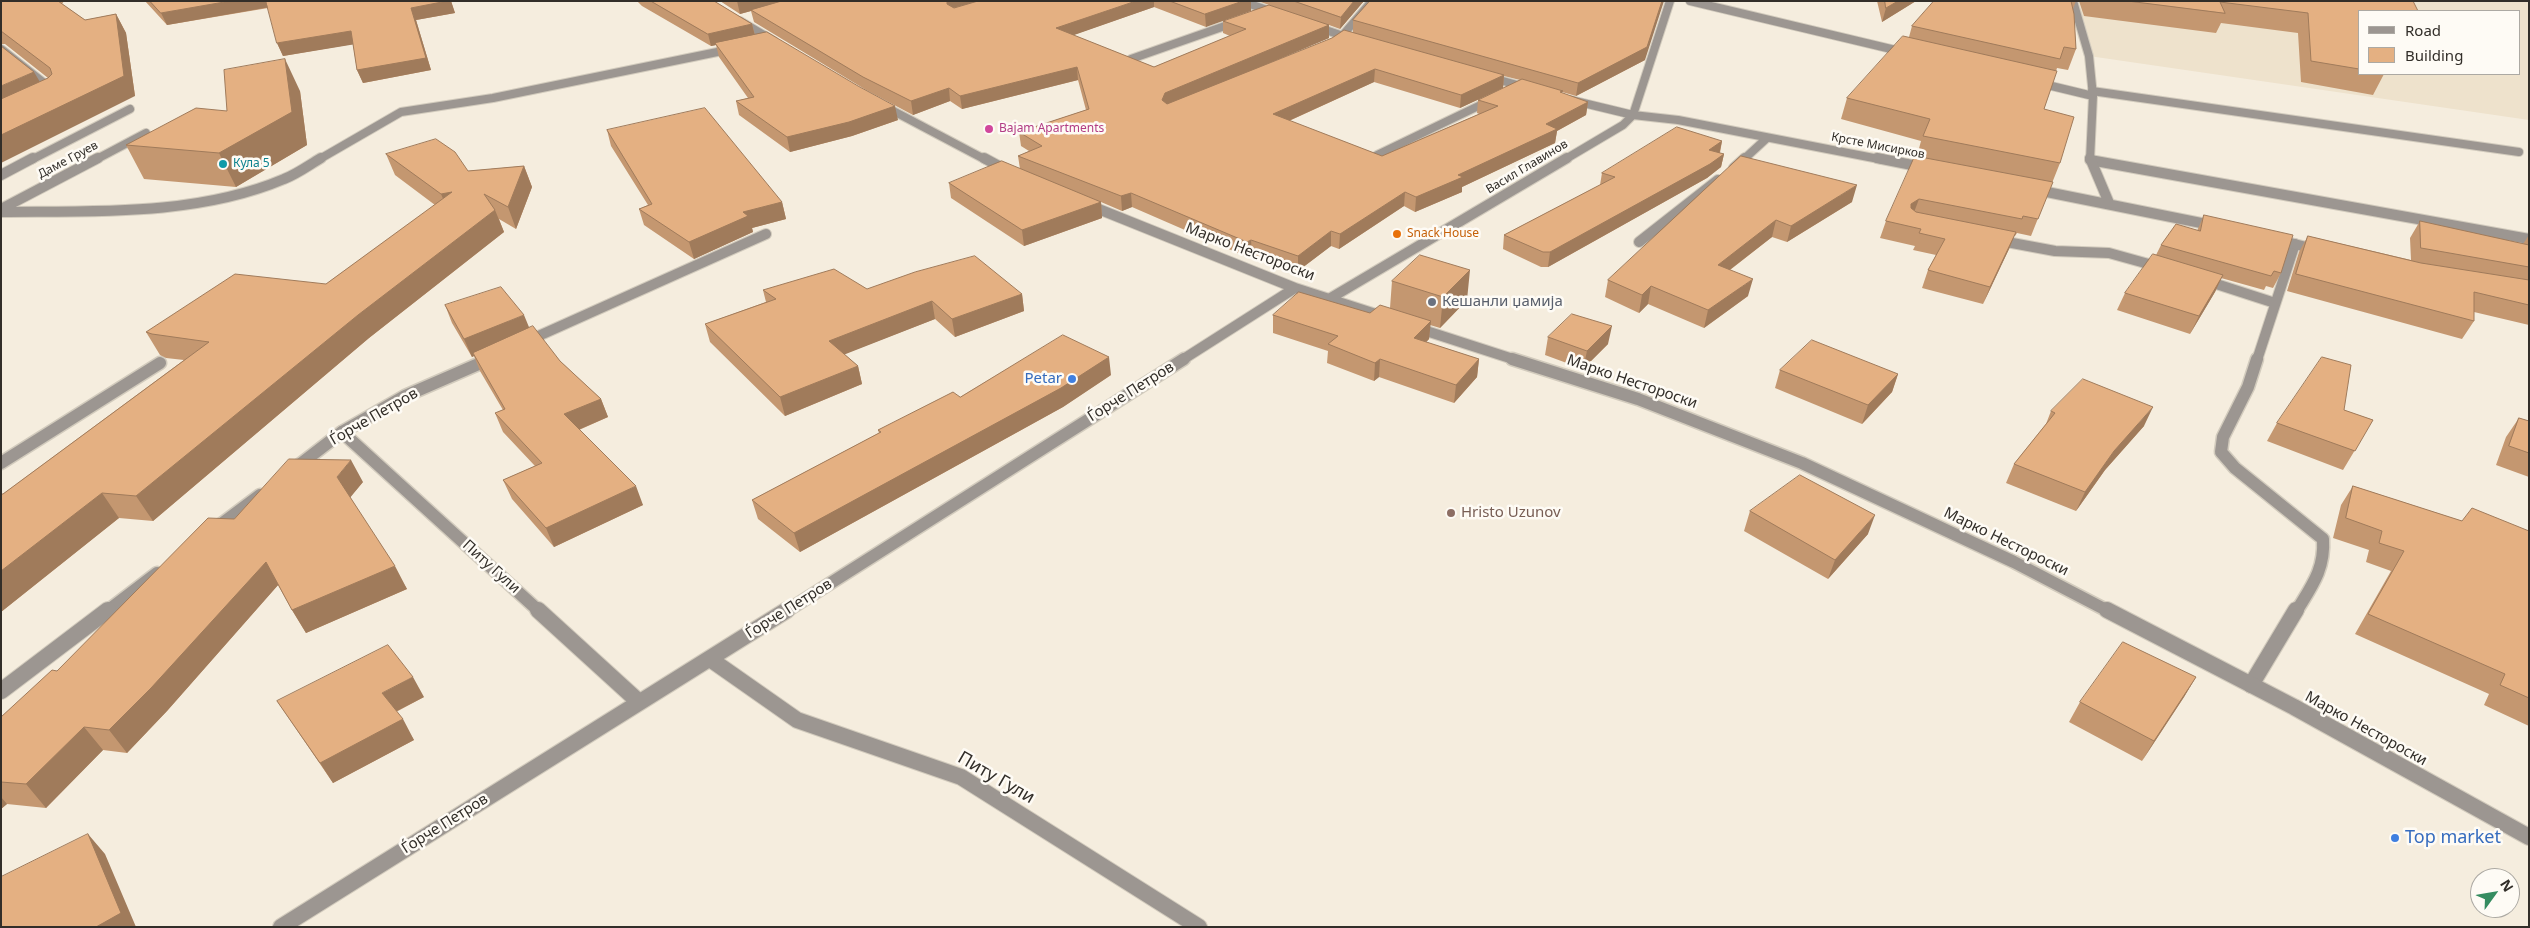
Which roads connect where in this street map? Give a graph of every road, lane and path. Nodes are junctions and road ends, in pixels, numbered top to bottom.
1 (1240, 1) edge
2 (1372, 1) edge
3 (1670, 1) edge
4 (1690, 1) edge
5 (2073, 1) edge
6 (1268, 10) junction
7 (1259, 14) edge
8 (1250, 17) edge
9 (1286, 17) edge
10 (739, 18) edge
11 (1305, 23) edge
12 (1339, 38) junction
13 (771, 39) junction
14 (1361, 41) edge
15 (754, 44) edge
16 (1, 48) edge
17 (738, 48) edge
18 (788, 50) edge
19 (1913, 54) edge
20 (1131, 59) edge
21 (1483, 75) edge
22 (2027, 81) edge
23 (1538, 91) edge
24 (2093, 94) junction
25 (1502, 95) edge
26 (49, 97) edge
27 (871, 99) edge
28 (1566, 99) edge
29 (130, 108) dead end
30 (1633, 115) junction
31 (146, 133) edge
32 (1767, 138) junction
33 (2519, 152) dead end
34 (1377, 156) edge
35 (2090, 160) junction
36 (1933, 170) edge
37 (1, 175) edge
38 (1017, 176) edge
39 (2021, 186) edge
40 (1077, 200) edge
41 (2109, 203) junction
42 (1, 210) edge
43 (2223, 227) edge
44 (766, 234) dead end
45 (1988, 238) edge
46 (2268, 238) edge
47 (2529, 239) edge
48 (1639, 242) dead end
49 (2295, 244) junction
50 (2324, 251) edge
51 (2177, 272) edge
52 (2196, 278) edge
53 (1295, 288) junction
54 (1329, 299) junction
55 (2275, 302) junction
56 (160, 363) dead end
57 (342, 432) junction
58 (1, 463) edge
59 (287, 474) edge
60 (271, 486) edge
61 (207, 535) edge
62 (168, 565) edge
63 (710, 659) junction
64 (2251, 685) junction
65 (1, 691) edge
66 (639, 702) junction
67 (2529, 837) edge
68 (281, 927) edge
69 (1199, 927) edge

1 - 6 street
2 - 12 street
3 - 30 street
4 - 19 street
5 - 24 street
6 - 7 street
6 - 9 street
8 - 20 street
10 - 13 street
11 - 12 street
12 - 14 street
13 - 15 street
13 - 18 street
16 - 26 street
17 - 42 street
21 - 23 street
22 - 24 street
24 - 33 street
24 - 35 street
25 - 34 street
27 - 38 street
28 - 30 street, Крсте Мисирков
29 - 37 street
30 - 32 street, Крсте Мисирков
30 - 54 street, Васил Главинов
31 - 42 street, Даме Груев
32 - 36 street, Крсте Мисирков
32 - 48 street
35 - 41 street
35 - 47 street
39 - 41 street
40 - 53 street, Марко Нестороски
41 - 43 street
44 - 57 street, Ѓорче Петров
45 - 51 street
46 - 49 street
49 - 50 street
49 - 55 street
52 - 55 street
53 - 54 street, Марко Нестороски
53 - 63 street, Ѓорче Петров
54 - 64 street, Марко Нестороски
55 - 64 street
56 - 58 street
57 - 59 street, Ѓорче Петров
57 - 66 street, Питу Гули
60 - 61 street
62 - 65 street
63 - 66 street, Ѓорче Петров
63 - 69 street, Питу Гули
64 - 67 street, Марко Нестороски
66 - 68 street, Ѓорче Петров

